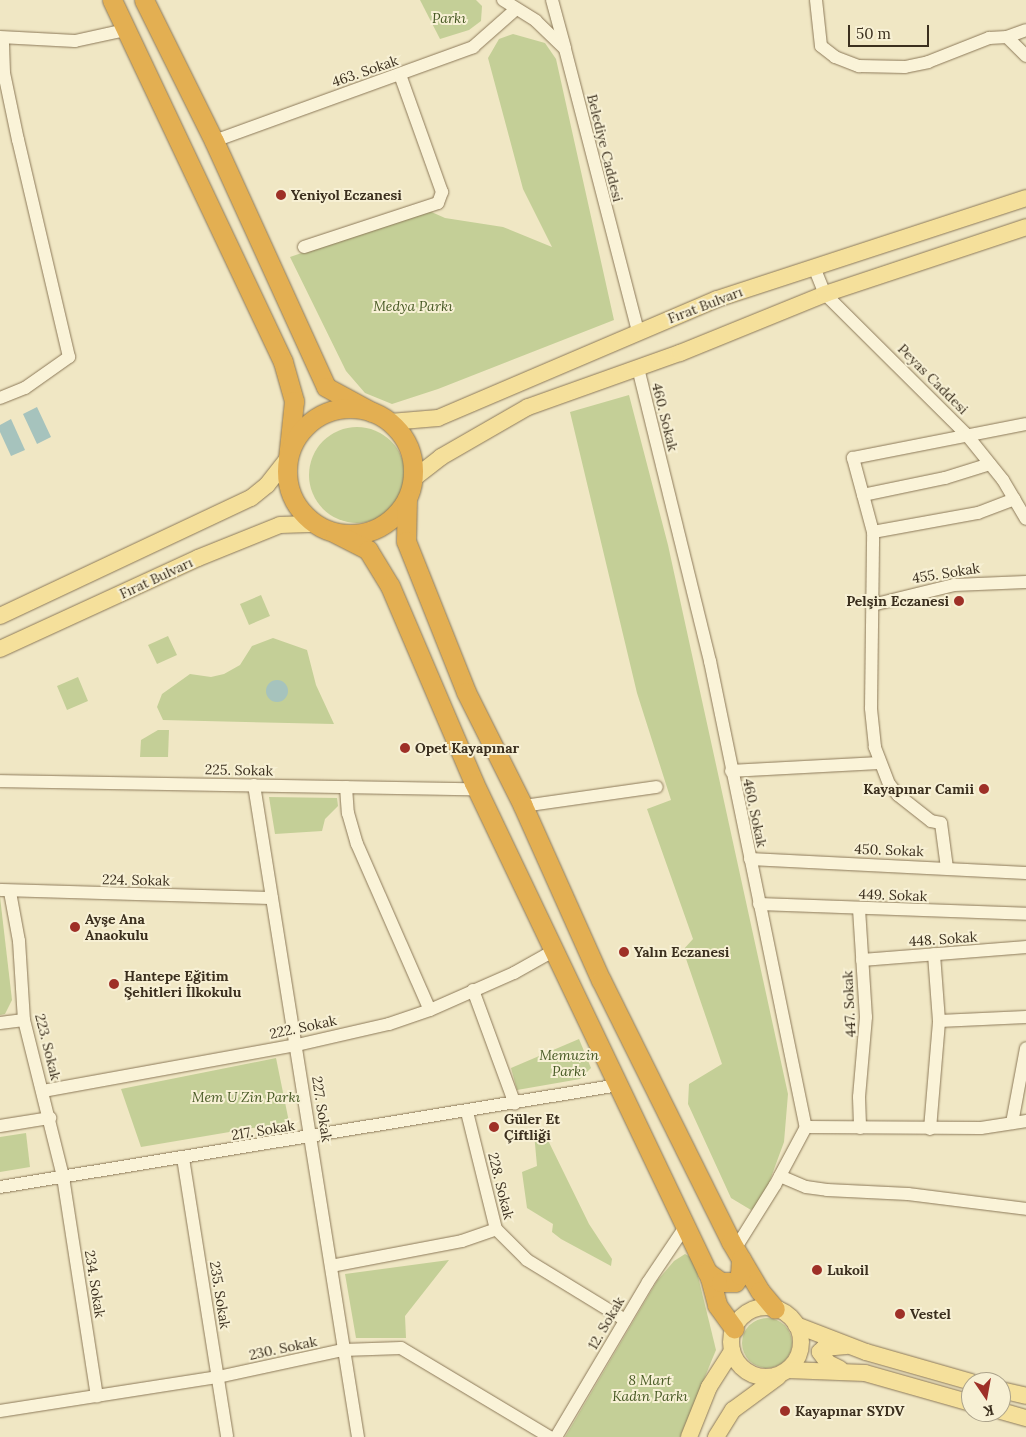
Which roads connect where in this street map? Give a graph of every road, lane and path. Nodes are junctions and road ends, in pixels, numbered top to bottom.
1 (112, 0) edge
2 (144, 0) edge
3 (503, 0) edge
4 (552, 0) edge
5 (816, 0) edge
6 (516, 10) junction
7 (125, 30) junction
8 (1026, 30) edge
9 (1007, 37) junction
10 (2, 38) edge
11 (565, 49) junction
12 (1026, 56) edge
13 (400, 75) junction
14 (214, 141) junction
15 (1026, 198) edge
16 (1026, 227) edge
17 (304, 247) dead end
18 (814, 267) junction
19 (825, 294) junction
20 (638, 331) junction
21 (638, 368) junction
22 (0, 398) edge
23 (372, 412) junction
24 (390, 422) junction
25 (1026, 424) edge
26 (966, 434) junction
27 (288, 458) junction
28 (990, 464) junction
29 (413, 479) junction
30 (863, 495) junction
31 (407, 499) junction
32 (1014, 499) junction
33 (1026, 519) edge
34 (316, 524) junction
35 (873, 532) junction
36 (335, 533) junction
37 (1026, 582) edge
38 (872, 604) junction
39 (0, 616) edge
40 (0, 649) edge
41 (878, 763) junction
42 (731, 771) junction
43 (0, 781) edge
44 (254, 785) junction
45 (346, 787) junction
46 (657, 787) dead end
47 (477, 789) junction
48 (523, 806) junction
49 (750, 859) junction
50 (947, 868) junction
51 (1026, 873) edge
52 (5, 891) edge
53 (272, 898) junction
54 (760, 904) junction
55 (859, 909) junction
56 (1026, 914) edge
57 (1026, 947) edge
58 (555, 950) junction
59 (934, 954) junction
60 (862, 960) junction
61 (473, 990) junction
62 (430, 1010) junction
63 (1026, 1017) edge
64 (24, 1020) junction
65 (939, 1021) junction
66 (0, 1023) edge
67 (297, 1045) junction
68 (1026, 1048) edge
69 (619, 1085) junction
70 (43, 1091) junction
71 (515, 1104) junction
72 (467, 1112) junction
73 (50, 1118) junction
74 (1026, 1121) edge
75 (1012, 1123) junction
76 (0, 1126) edge
77 (806, 1127) junction
78 (860, 1128) junction
79 (930, 1129) junction
80 (311, 1138) junction
81 (183, 1158) junction
82 (780, 1176) junction
83 (63, 1177) junction
84 (0, 1188) edge
85 (1026, 1210) edge
86 (685, 1228) junction
87 (496, 1229) junction
88 (738, 1254) junction
89 (331, 1266) junction
90 (707, 1272) junction
91 (775, 1309) junction
92 (625, 1320) junction
93 (796, 1325) junction
94 (734, 1328) junction
95 (851, 1346) junction
96 (343, 1350) junction
97 (732, 1351) junction
98 (845, 1371) junction
99 (785, 1372) junction
100 (218, 1376) junction
101 (961, 1379) edge
102 (1011, 1392) edge
103 (97, 1396) junction
104 (1026, 1396) edge
105 (961, 1400) edge
106 (0, 1411) edge
107 (1011, 1414) edge
108 (1026, 1418) edge
109 (227, 1437) edge
110 (358, 1437) edge
111 (550, 1437) edge
112 (556, 1437) edge
113 (689, 1437) edge
114 (716, 1437) edge

1 - 7 highway
2 - 14 highway
3 - 6 street
4 - 11 street, Belediye Caddesi
5 - 9 street
6 - 11 street
6 - 13 street, 463. Sokak
7 - 10 street
7 - 27 highway
8 - 9 street
9 - 12 street
10 - 22 street
11 - 20 street, Belediye Caddesi
13 - 14 street, 463. Sokak
13 - 17 street
14 - 23 highway
15 - 18 main road, Fırat Bulvarı
16 - 19 main road
18 - 19 street, Peyas Caddesi
18 - 20 main road, Fırat Bulvarı
19 - 21 main road
19 - 26 street, Peyas Caddesi
20 - 24 main road, Fırat Bulvarı
21 - 29 main road
21 - 42 street, 460. Sokak
23 - 24 highway
23 - 27 highway
24 - 29 highway
25 - 26 street
26 - 28 street, Peyas Caddesi
26 - 30 street
27 - 34 highway
27 - 39 main road
28 - 30 street
28 - 32 street, Peyas Caddesi
29 - 31 highway
30 - 35 street
31 - 36 highway
31 - 48 highway
32 - 33 street, Peyas Caddesi
32 - 35 street
34 - 36 highway
34 - 40 main road, Fırat Bulvarı
35 - 38 street
36 - 47 highway
37 - 38 street, 455. Sokak
38 - 41 street
41 - 42 street
41 - 50 street
42 - 49 street, 460. Sokak
43 - 44 street, 225. Sokak
44 - 45 street, 225. Sokak
44 - 53 street, 227. Sokak
45 - 47 street, 225. Sokak
45 - 62 street
46 - 48 street
47 - 58 highway
48 - 88 highway
49 - 50 street, 450. Sokak
49 - 54 street, 460. Sokak
50 - 51 street, 450. Sokak
52 - 53 street, 224. Sokak
52 - 64 street, 223. Sokak
53 - 67 street, 227. Sokak
54 - 55 street, 449. Sokak
54 - 77 street, 460. Sokak
55 - 56 street, 449. Sokak
55 - 60 street, 447. Sokak
57 - 59 street, 448. Sokak
58 - 61 street, 222. Sokak
58 - 69 highway
59 - 60 street, 448. Sokak
59 - 65 street
60 - 78 street, 447. Sokak
61 - 62 street, 222. Sokak
61 - 71 street
62 - 67 street, 222. Sokak
63 - 65 street
64 - 66 street
64 - 70 street, 223. Sokak
65 - 79 street
67 - 70 street, 222. Sokak
67 - 80 street, 227. Sokak
68 - 75 street
69 - 71 street, 217. Sokak
69 - 86 highway
70 - 73 street, 223. Sokak
71 - 72 street, 217. Sokak
72 - 80 street, 217. Sokak
72 - 87 street, 228. Sokak
73 - 76 street
73 - 83 street, 223. Sokak
74 - 75 street
75 - 79 street
77 - 78 street
77 - 82 street
78 - 79 street
80 - 81 street, 217. Sokak
80 - 89 street, 227. Sokak
81 - 83 street, 217. Sokak
81 - 100 street, 235. Sokak
82 - 85 street
82 - 88 street
83 - 84 street, 217. Sokak
83 - 103 street, 234. Sokak
86 - 90 highway
86 - 92 street, 12. Sokak
87 - 89 street
87 - 92 street, 228. Sokak
88 - 90 highway
88 - 91 highway
89 - 96 street, 227. Sokak
90 - 94 highway
91 - 93 main road
91 - 94 main road
92 - 112 street, 12. Sokak
93 - 95 main road
93 - 99 main road
94 - 97 main road
95 - 98 main road
95 - 101 main road
96 - 100 street, 230. Sokak
96 - 110 street, 227. Sokak
96 - 111 street, 230. Sokak
97 - 99 main road
97 - 113 main road
98 - 99 main road
98 - 105 main road
99 - 114 main road
100 - 103 street, 230. Sokak
100 - 109 street, 235. Sokak
102 - 104 main road
103 - 106 street, 230. Sokak
107 - 108 main road

